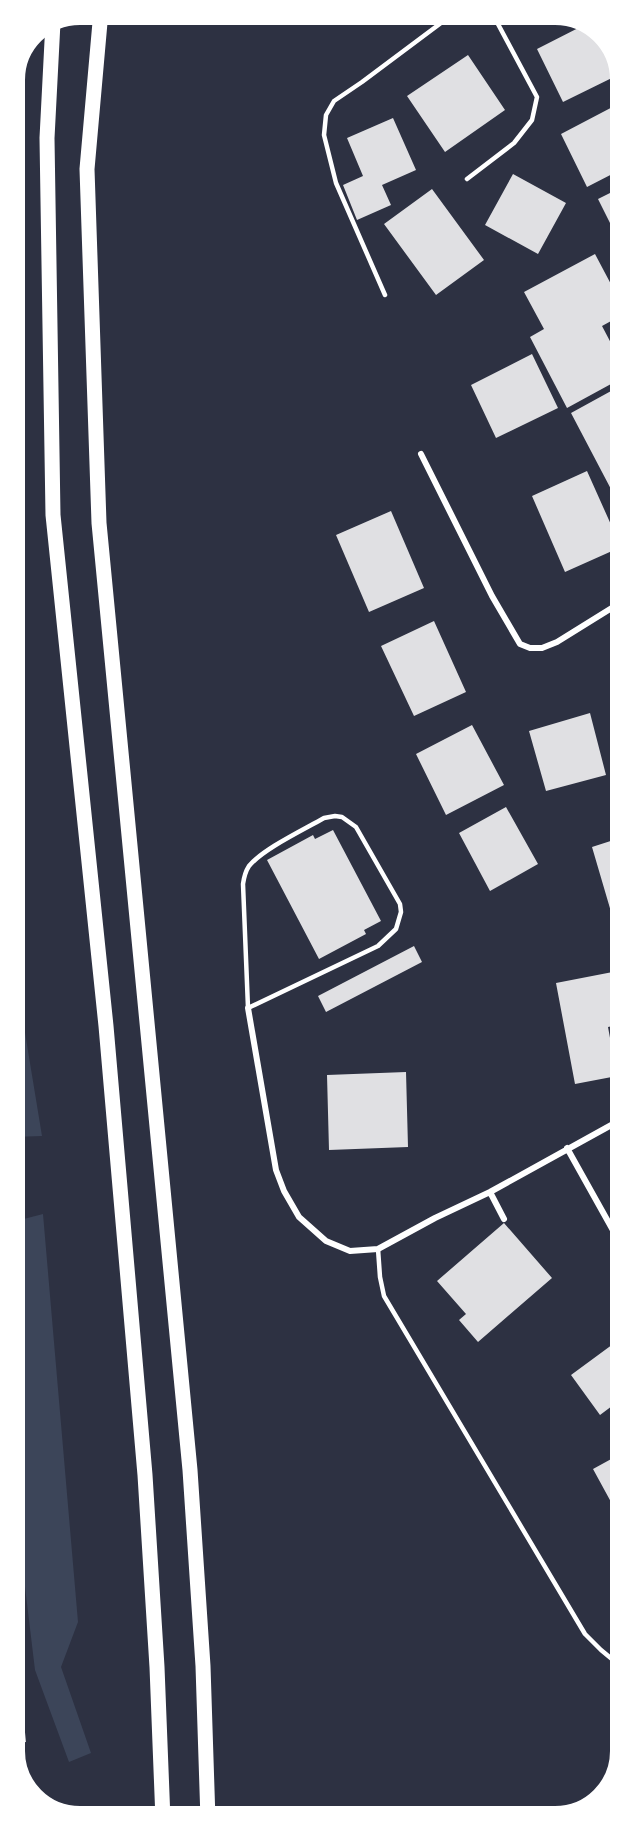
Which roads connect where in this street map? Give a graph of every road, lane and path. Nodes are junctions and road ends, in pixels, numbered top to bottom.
1 (100, 21) edge
2 (444, 21) edge
3 (496, 21) edge
4 (53, 28) edge
5 (466, 179) dead end
6 (385, 296) dead end
7 (421, 454) dead end
8 (614, 607) edge
9 (248, 1008) junction
10 (614, 1123) edge
11 (567, 1148) junction
12 (490, 1192) junction
13 (504, 1219) dead end
14 (614, 1232) edge
15 (378, 1249) junction
16 (614, 1661) edge
17 (163, 1810) edge
18 (208, 1810) edge

1 - 18 main road
2 - 6 lane
3 - 5 lane
4 - 17 main road
7 - 8 street
9 - 9 lane
9 - 15 street
10 - 11 street
11 - 12 street
11 - 14 street
12 - 13 street
12 - 15 street
15 - 16 lane

